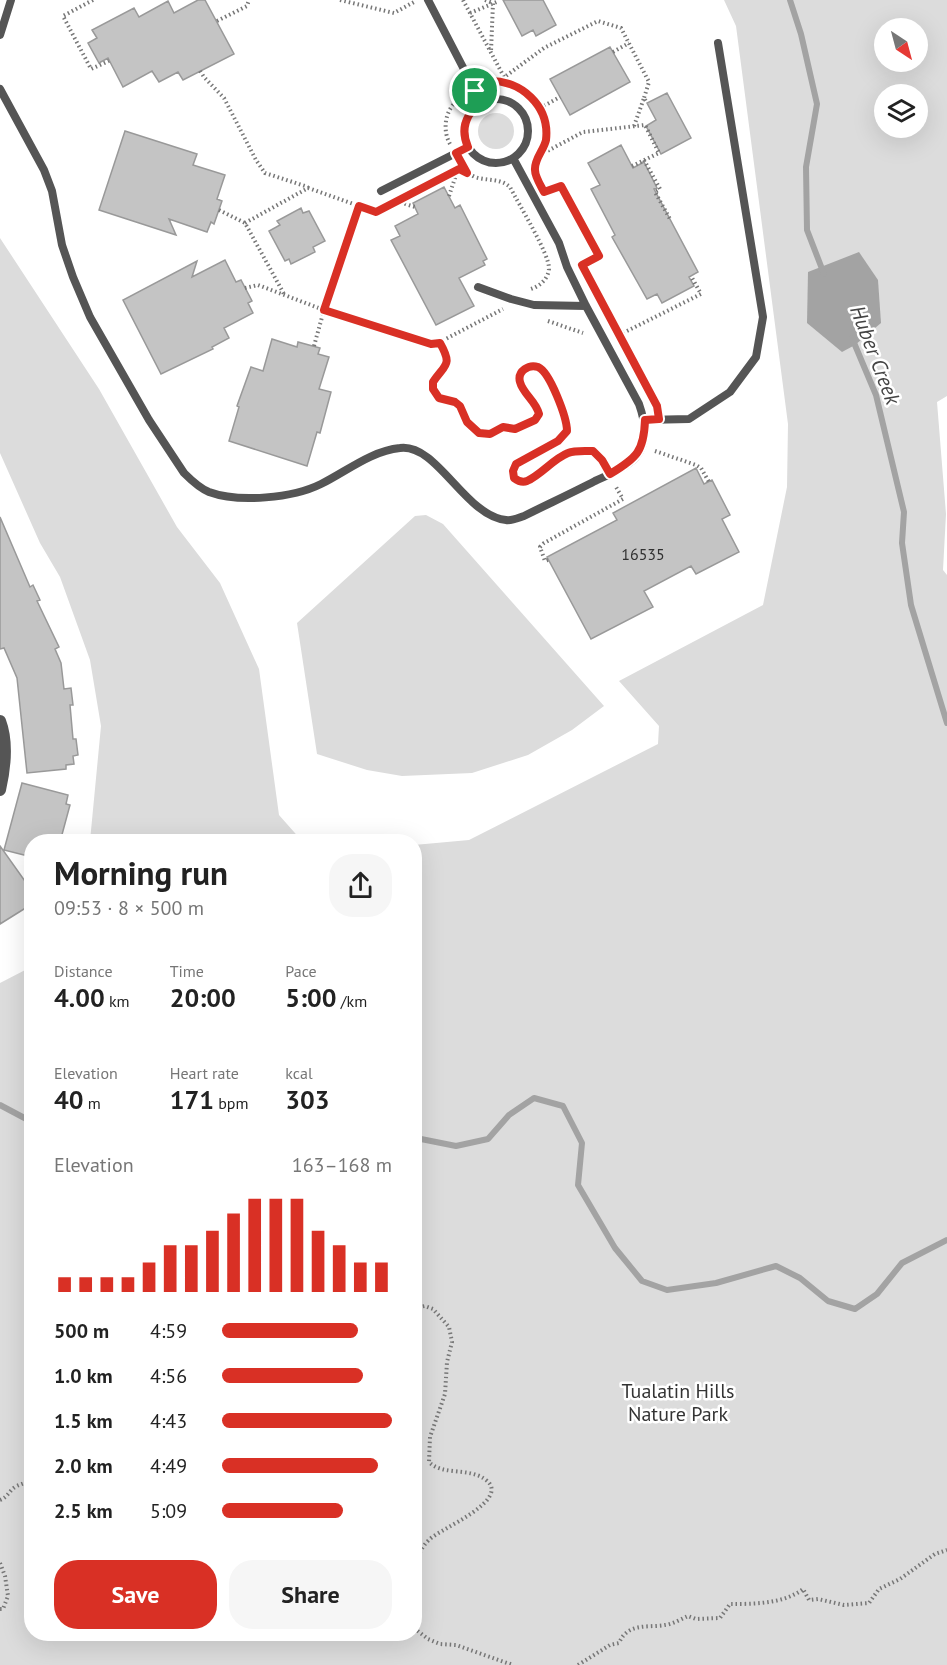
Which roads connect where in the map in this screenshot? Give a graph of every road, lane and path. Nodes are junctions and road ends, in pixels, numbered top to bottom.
1 (11, 0) edge
2 (93, 0) edge
3 (249, 0) edge
4 (340, 0) edge
5 (418, 0) edge
6 (428, 0) edge
7 (463, 0) edge
8 (485, 0) edge
9 (499, 1) edge
10 (493, 3) junction
11 (470, 13) junction
12 (217, 21) dead end
13 (0, 35) edge
14 (629, 43) junction
15 (718, 43) dead end
16 (613, 52) dead end
17 (491, 53) junction
18 (109, 61) dead end
19 (200, 71) dead end
20 (504, 77) junction
21 (499, 81) junction
22 (507, 83) junction
23 (0, 89) edge
24 (475, 91) junction
25 (560, 97) dead end
26 (644, 98) junction
27 (481, 102) junction
28 (647, 104) dead end
29 (540, 108) junction
30 (634, 126) junction
31 (468, 147) junction
32 (456, 153) junction
33 (540, 156) junction
34 (513, 158) junction
35 (644, 160) junction
36 (536, 162) junction
37 (632, 166) dead end
38 (459, 169) junction
39 (535, 171) dead end
40 (520, 172) junction
41 (467, 173) junction
42 (448, 175) dead end
43 (502, 181) junction
44 (541, 186) dead end
45 (308, 188) junction
46 (381, 191) dead end
47 (417, 191) dead end
48 (449, 196) dead end
49 (396, 201) junction
50 (359, 206) junction
51 (416, 207) dead end
52 (219, 210) dead end
53 (670, 219) dead end
54 (245, 223) junction
55 (588, 275) dead end
56 (692, 276) dead end
57 (478, 286) dead end
58 (245, 288) dead end
59 (526, 291) dead end
60 (285, 295) junction
61 (586, 306) junction
62 (509, 309) dead end
63 (324, 310) junction
64 (539, 318) dead end
65 (614, 325) dead end
66 (587, 335) dead end
67 (440, 343) junction
68 (314, 346) dead end
69 (659, 419) junction
70 (645, 420) junction
71 (611, 455) dead end
72 (602, 460) junction
73 (610, 474) junction
74 (624, 482) dead end
75 (709, 482) dead end
76 (616, 486) junction
77 (548, 560) dead end
78 (0, 721) edge
79 (0, 790) edge
80 (422, 1307) edge
81 (24, 1485) edge
82 (0, 1500) edge
83 (422, 1547) edge
84 (947, 1550) edge
85 (0, 1563) edge
86 (0, 1609) edge
87 (422, 1634) edge
88 (513, 1665) edge
89 (578, 1665) edge

1 - 13 lane
2 - 18 path
3 - 12 path
4 - 5 path
6 - 24 lane
7 - 11 path
8 - 10 path
9 - 10 path
10 - 11 path
10 - 17 path
11 - 17 path
14 - 16 path
14 - 20 path
14 - 26 path
15 - 69 lane
17 - 20 path
19 - 45 path
20 - 21 path
20 - 22 path
21 - 22 path
21 - 24 path
22 - 29 path
23 - 73 lane
24 - 27 lane
24 - 32 path
25 - 29 path
26 - 28 path
26 - 30 path
27 - 31 lane
27 - 34 lane
29 - 33 path
30 - 33 path
30 - 35 path
31 - 32 lane
31 - 34 lane
32 - 41 path
32 - 46 lane
33 - 36 path
34 - 40 lane
35 - 37 path
35 - 53 path
36 - 39 path
36 - 40 path
38 - 41 path
38 - 42 path
38 - 48 path
40 - 43 path
40 - 61 lane
41 - 43 path
43 - 59 path
44 - 55 path
45 - 50 path
45 - 54 path
47 - 49 path
49 - 50 path
49 - 51 path
50 - 63 path
52 - 54 path
54 - 60 path
56 - 65 path
57 - 61 lane
58 - 60 path
60 - 63 path
61 - 70 lane
62 - 67 path
63 - 67 path
63 - 68 path
64 - 66 path
67 - 72 path
69 - 70 lane
69 - 75 path
70 - 73 lane
71 - 72 path
72 - 73 path
73 - 76 path
74 - 76 path
76 - 77 path
78 - 79 street
80 - 83 path
81 - 82 path
84 - 89 path
85 - 86 path
87 - 88 path

